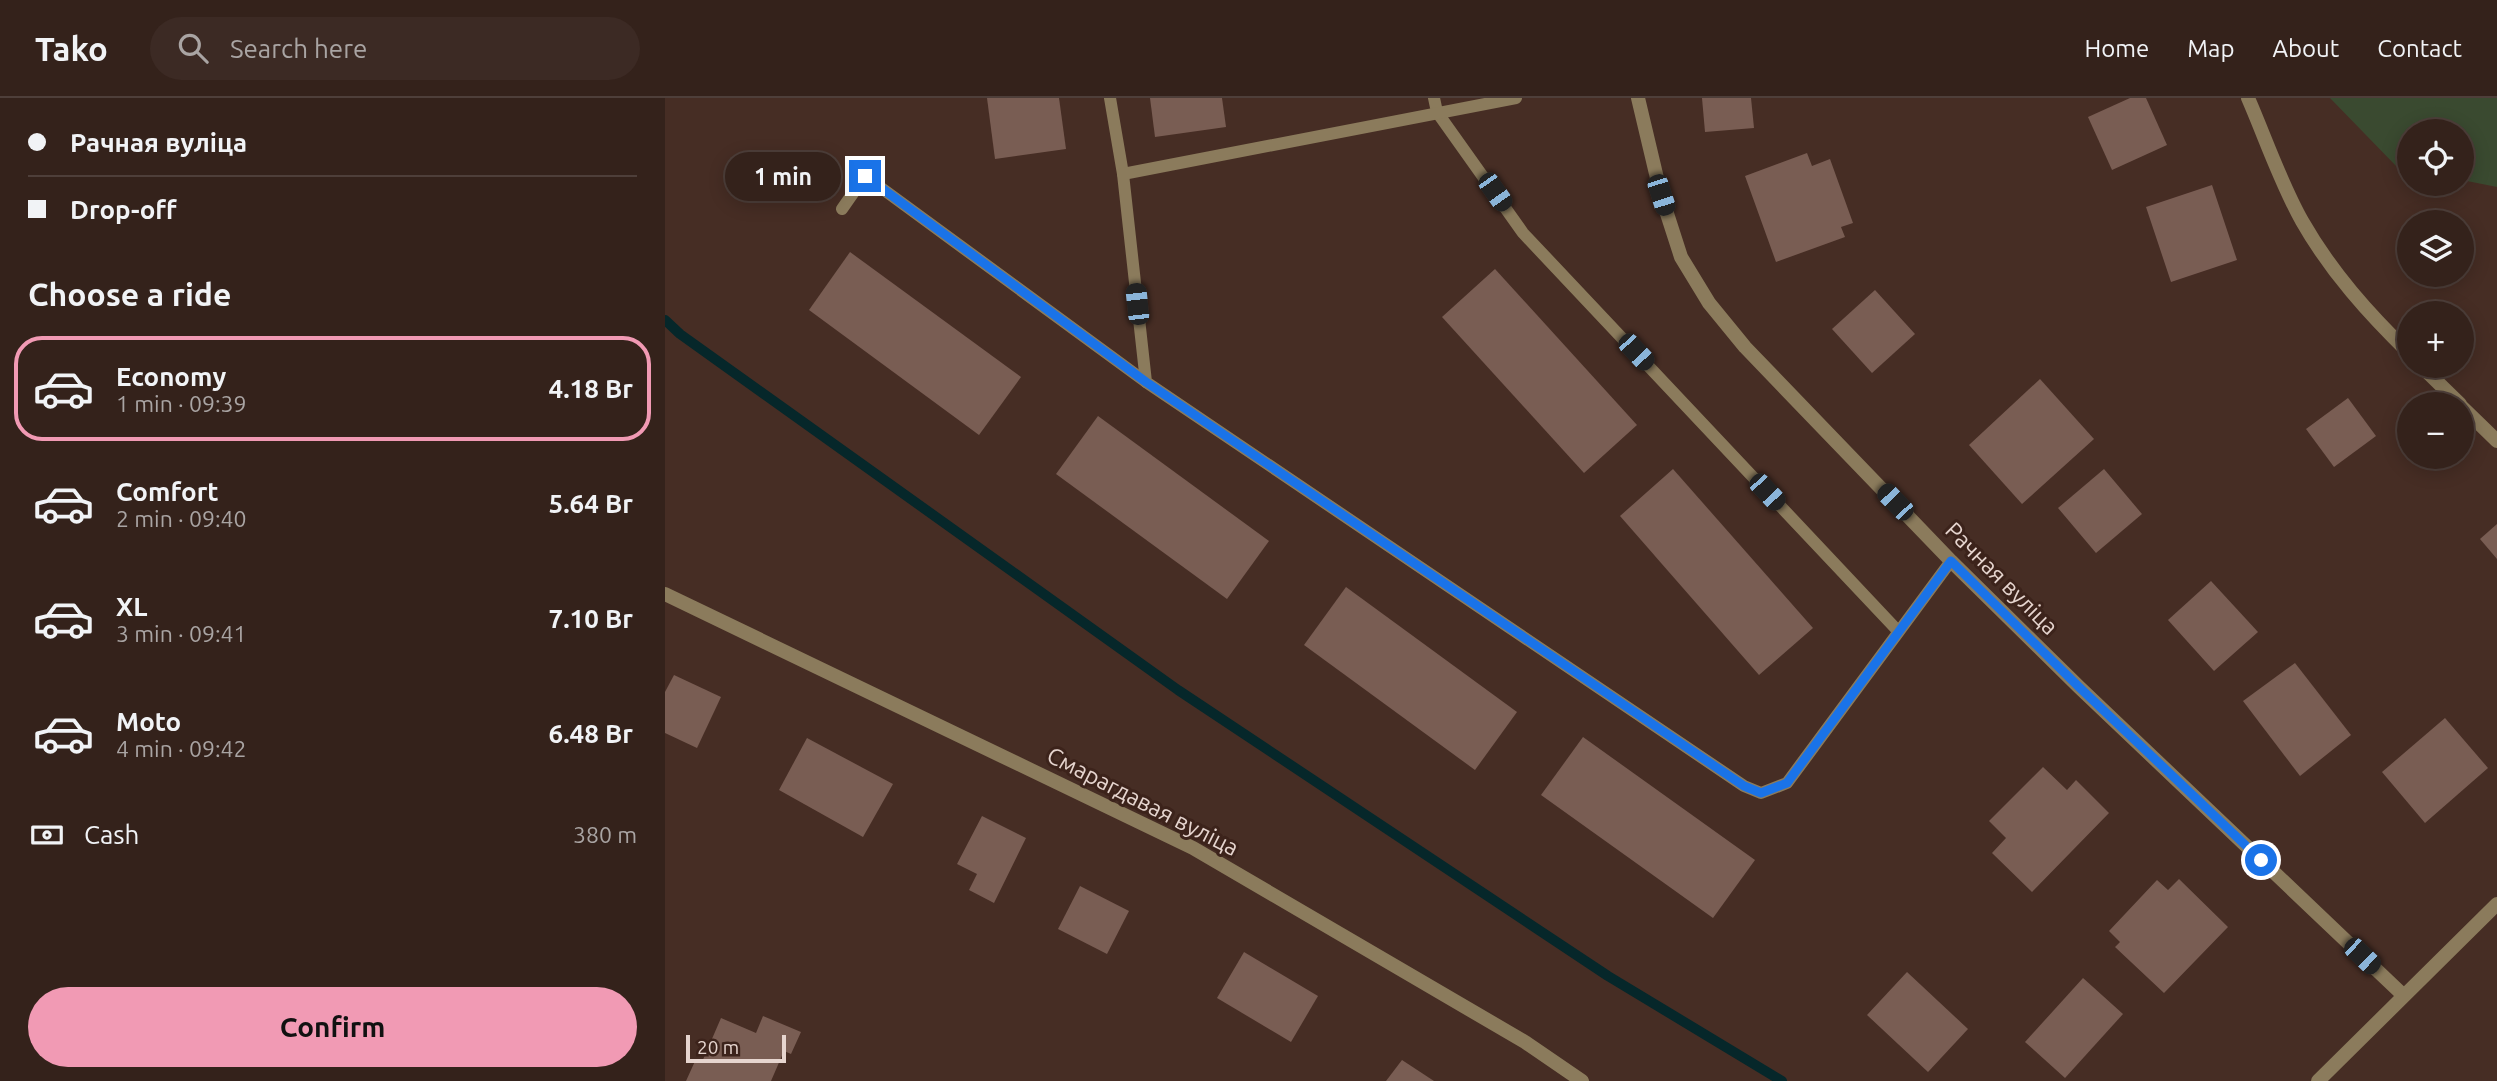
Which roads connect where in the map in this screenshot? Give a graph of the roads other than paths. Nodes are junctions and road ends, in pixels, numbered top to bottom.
1 (1110, 98) edge
2 (1434, 98) edge
3 (1516, 98) edge
4 (1638, 98) edge
5 (2248, 98) edge
6 (1437, 112) junction
7 (1123, 174) junction
8 (842, 209) dead end
9 (2397, 341) edge
10 (2433, 378) edge
11 (1146, 382) junction
12 (2447, 392) edge
13 (2474, 419) edge
14 (2497, 442) edge
15 (1951, 561) junction
16 (665, 594) edge
17 (1898, 631) junction
18 (2497, 904) edge
19 (2403, 995) junction
20 (1582, 1081) edge
21 (2318, 1081) edge

1 - 7 lane
2 - 6 lane
3 - 6 lane
4 - 15 street, Рачная вуліца
5 - 9 street
6 - 7 lane
6 - 17 lane
7 - 11 lane
8 - 11 lane
10 - 12 street
11 - 17 lane
13 - 14 street
15 - 17 lane
15 - 19 street, Рачная вуліца
16 - 20 street, Смарагдавая вуліца
18 - 19 street
19 - 21 street

